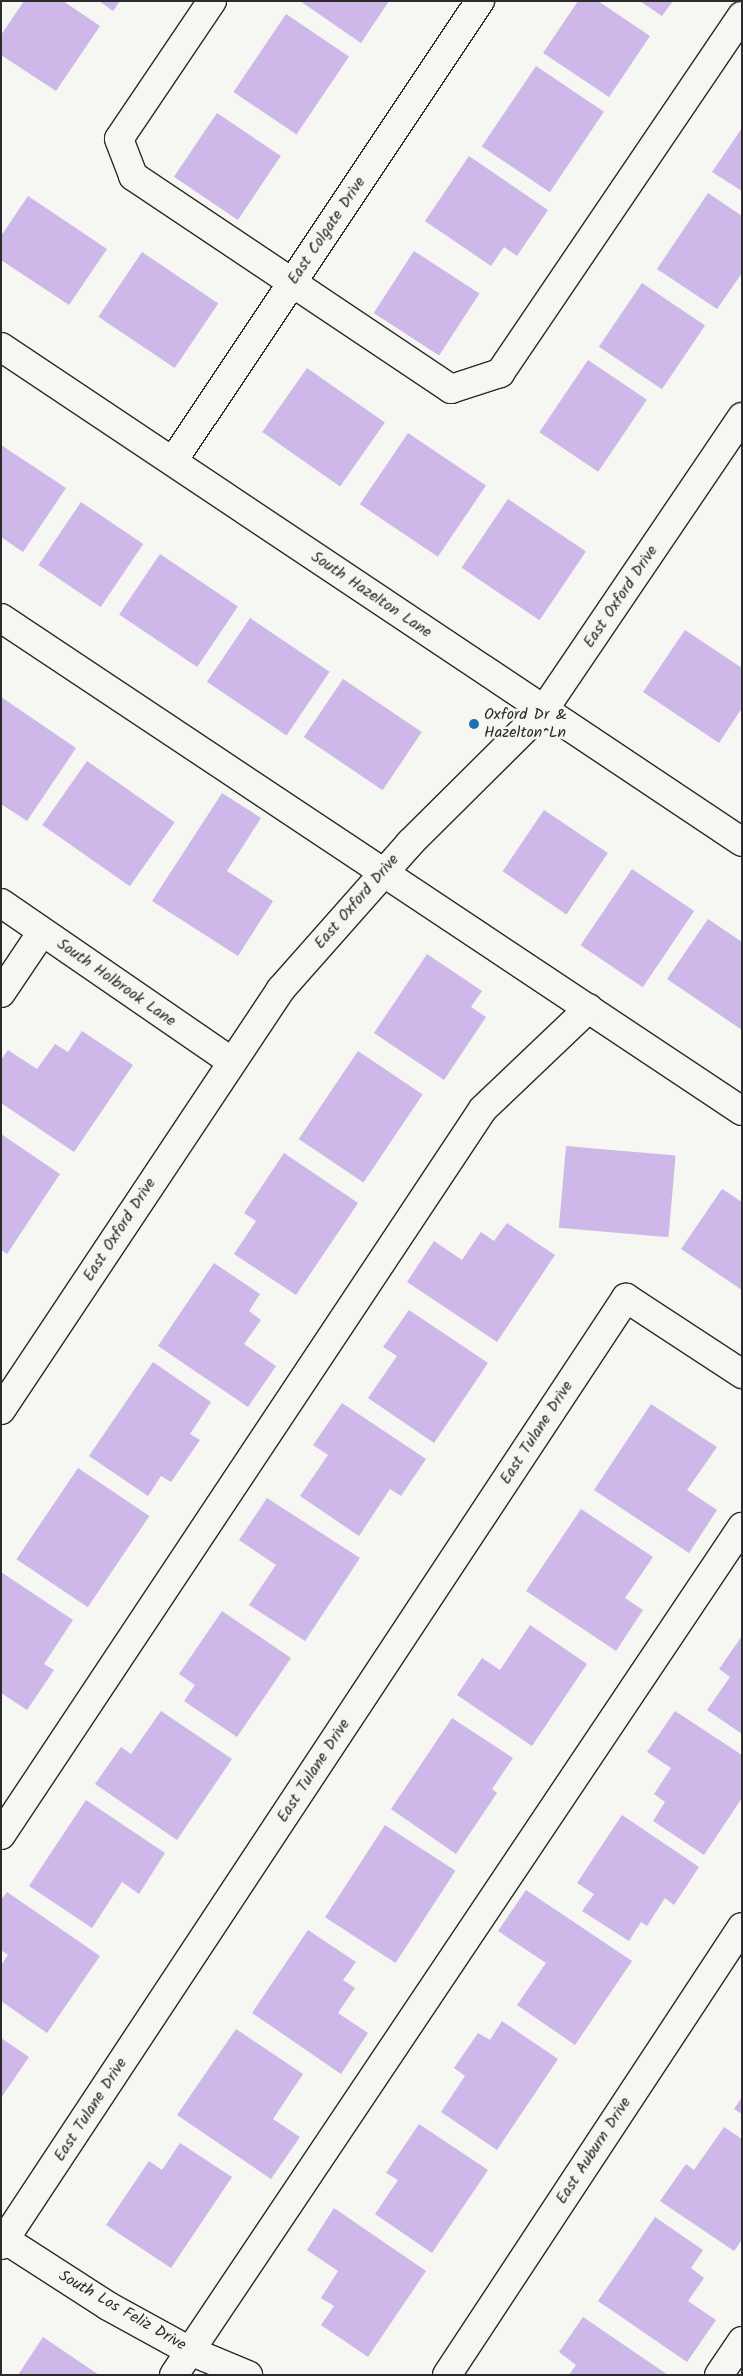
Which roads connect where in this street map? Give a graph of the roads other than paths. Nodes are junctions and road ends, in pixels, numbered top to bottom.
1 (212, 1) edge
2 (480, 1) edge
3 (742, 16) edge
4 (293, 282) junction
5 (1, 347) edge
6 (742, 417) edge
7 (173, 461) junction
8 (1, 618) edge
9 (544, 710) junction
10 (742, 842) edge
11 (384, 871) junction
12 (1, 903) edge
13 (42, 932) junction
14 (1, 993) edge
15 (589, 1008) junction
16 (232, 1062) junction
17 (742, 1110) edge
18 (742, 1374) edge
19 (1, 1410) edge
20 (742, 1527) edge
21 (1, 1835) edge
22 (742, 1927) edge
23 (2, 2241) edge
24 (742, 2341) edge
25 (190, 2351) junction
26 (174, 2375) edge
27 (248, 2375) edge
28 (447, 2375) edge
29 (719, 2375) edge

1 - 4 street
2 - 4 street, East Colgate Drive
3 - 4 street
4 - 7 street, East Colgate Drive
5 - 7 street, South Hazelton Lane
6 - 9 street, East Oxford Drive
7 - 9 street, South Hazelton Lane
8 - 11 street
9 - 10 street, South Hazelton Lane
9 - 11 street, East Oxford Drive
11 - 15 street
11 - 16 street, East Oxford Drive
12 - 13 street, South Holbrook Lane
13 - 14 street
13 - 16 street, South Holbrook Lane
15 - 17 street
15 - 21 street
16 - 19 street, East Oxford Drive
18 - 23 street, East Tulane Drive
20 - 25 street
22 - 28 street, East Auburn Drive
23 - 25 street, South Los Feliz Drive
24 - 29 street
25 - 26 street
25 - 27 street, South Los Feliz Drive

